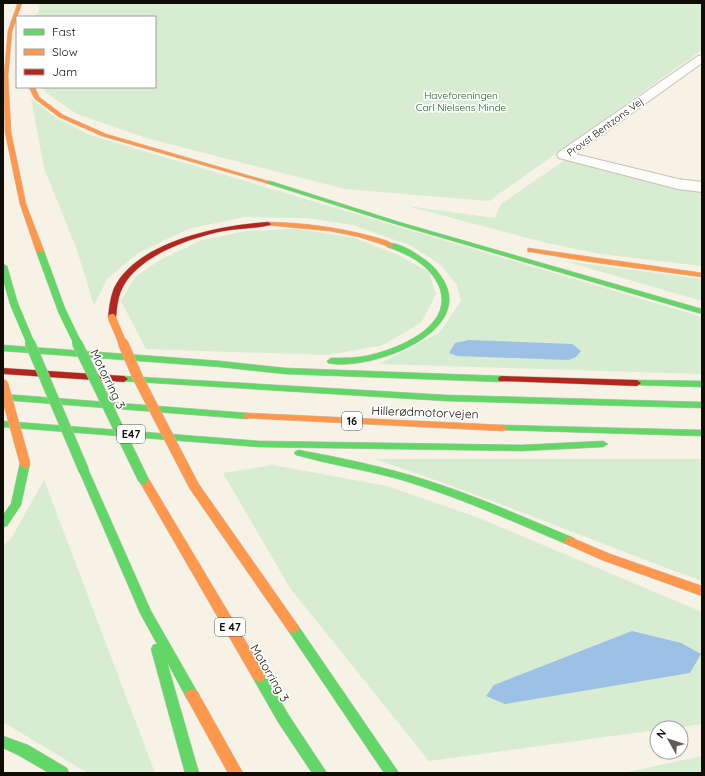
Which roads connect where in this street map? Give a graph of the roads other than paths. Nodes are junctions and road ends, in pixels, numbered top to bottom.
1 (20, 3) edge
2 (24, 3) edge
3 (25, 16) edge
4 (702, 58) edge
5 (32, 88) edge
6 (270, 183) junction
7 (702, 187) edge
8 (446, 228) dead end
9 (522, 248) dead end
10 (3, 266) edge
11 (702, 275) edge
12 (702, 312) edge
13 (3, 348) edge
14 (323, 361) dead end
15 (293, 362) dead end
16 (220, 364) junction
17 (3, 371) edge
18 (3, 384) edge
19 (702, 384) edge
20 (3, 398) edge
21 (702, 405) edge
22 (3, 424) edge
23 (702, 433) edge
24 (702, 438) edge
25 (647, 441) dead end
26 (615, 443) dead end
27 (259, 444) junction
28 (3, 523) edge
29 (702, 591) edge
30 (146, 613) junction
31 (3, 742) edge
32 (62, 773) edge
33 (192, 773) edge
34 (236, 773) edge
35 (320, 773) edge
36 (392, 773) edge

1 - 35 highway, Motorring 3 / E 47, bridge
2 - 3 highway
4 - 7 street, Provst Bentzons Vej
5 - 6 highway
6 - 8 highway
6 - 12 highway
9 - 11 highway
10 - 30 highway, bridge
13 - 16 highway
14 - 36 highway, bridge
15 - 16 highway
16 - 19 highway
17 - 21 highway, Hillerødmotorvejen
18 - 28 highway, bridge
20 - 23 highway, Hillerødmotorvejen / 16
22 - 27 highway, E47
24 - 25 highway
26 - 27 highway
27 - 29 highway
30 - 33 highway
30 - 34 highway
31 - 32 highway

